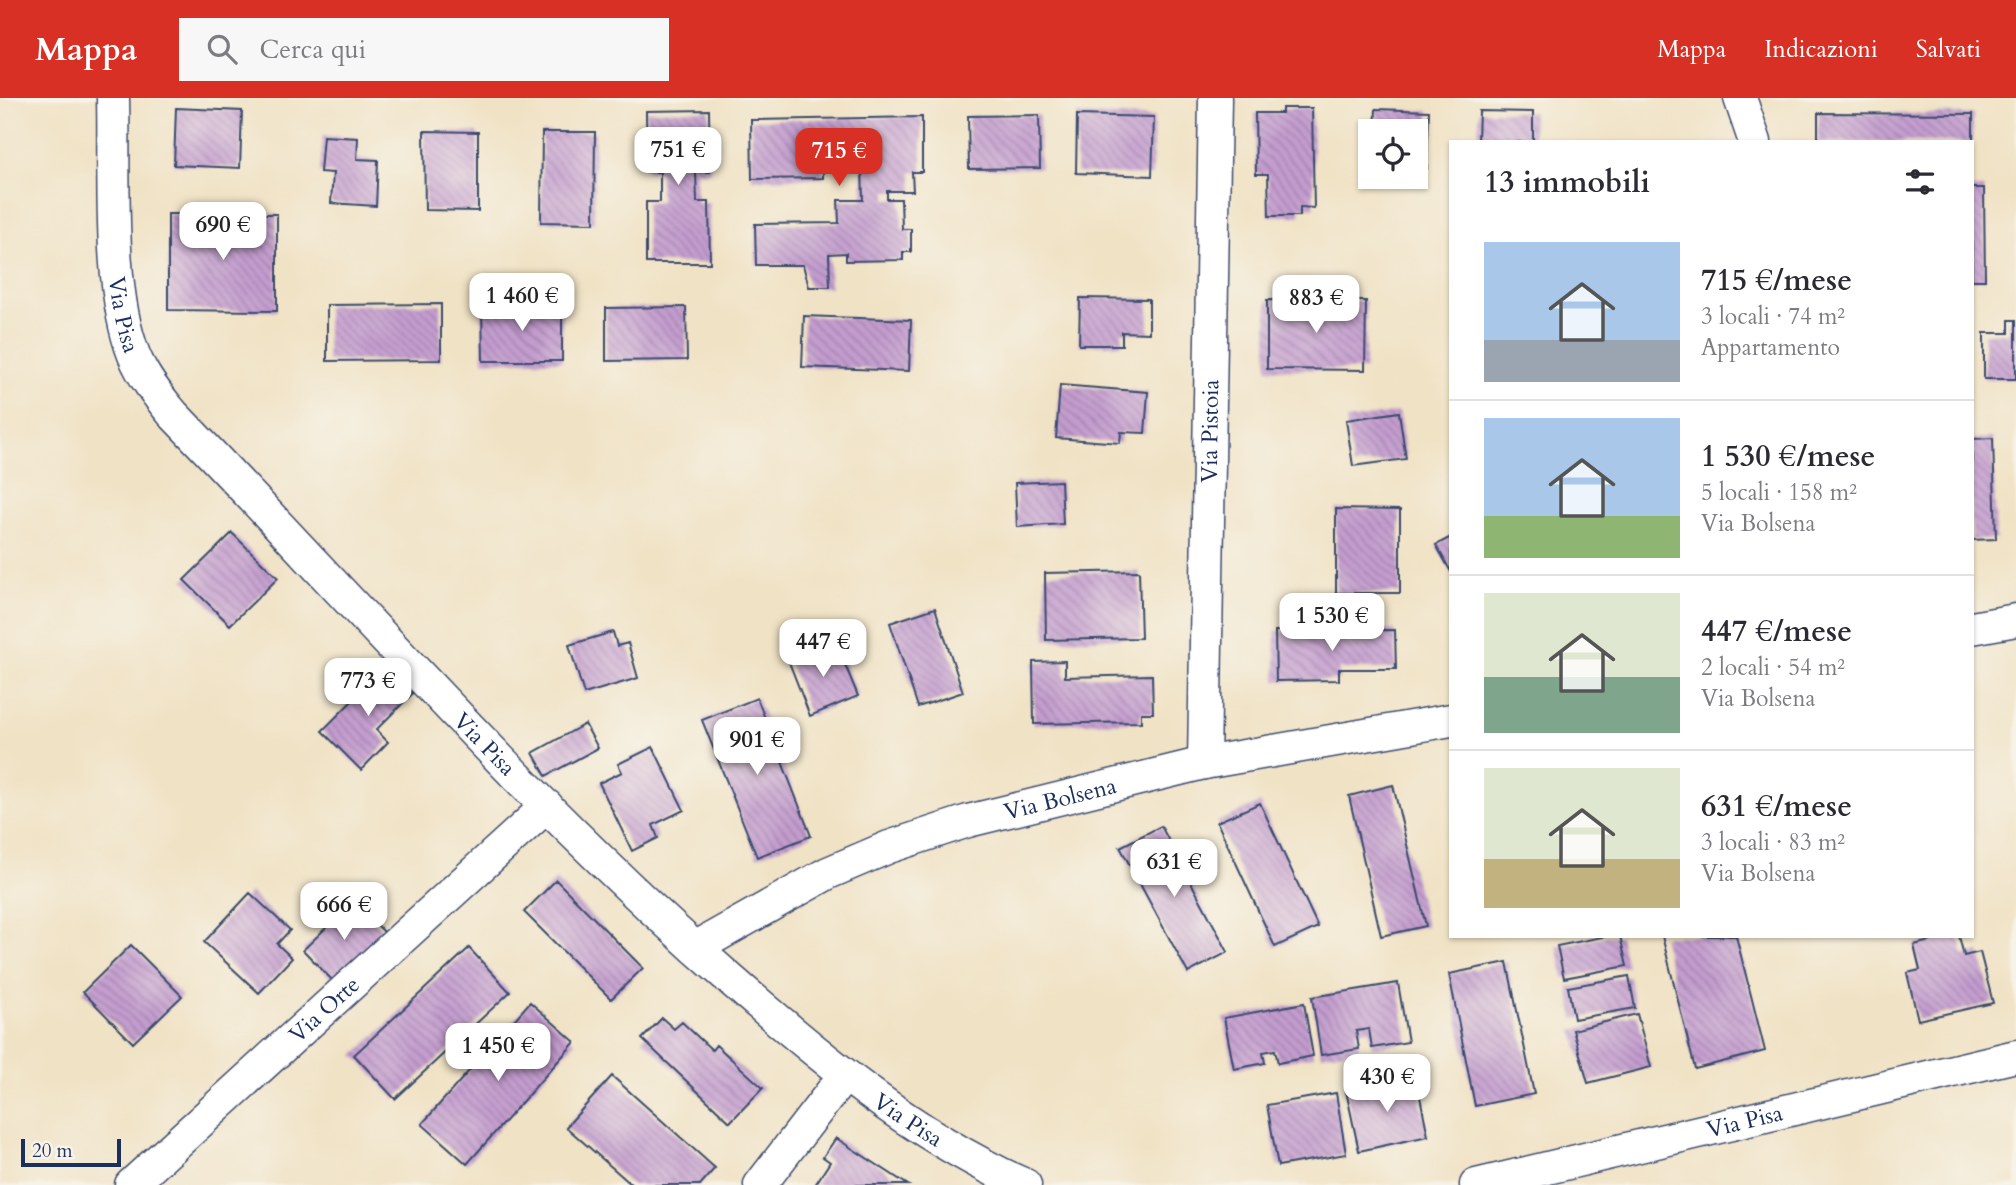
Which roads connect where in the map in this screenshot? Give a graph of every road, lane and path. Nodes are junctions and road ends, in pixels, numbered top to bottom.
1 (113, 98) edge
2 (1215, 98) edge
3 (1740, 98) edge
4 (1754, 140) edge
5 (2016, 620) edge
6 (1974, 628) edge
7 (1449, 720) edge
8 (1205, 763) junction
9 (547, 806) junction
10 (695, 948) junction
11 (2016, 1056) edge
12 (844, 1076) junction
13 (131, 1185) edge
14 (760, 1185) edge
15 (1025, 1185) edge
16 (1475, 1185) edge

1 - 9 street, Via Pisa
2 - 8 street, Via Pistoia
3 - 4 street
5 - 6 street
7 - 8 street, Via Bolsena
8 - 10 street, Via Bolsena
9 - 10 street, Via Pisa
9 - 13 street, Via Orte
10 - 12 street, Via Pisa
11 - 16 street, Via Pisa
12 - 14 street
12 - 15 street, Via Pisa

